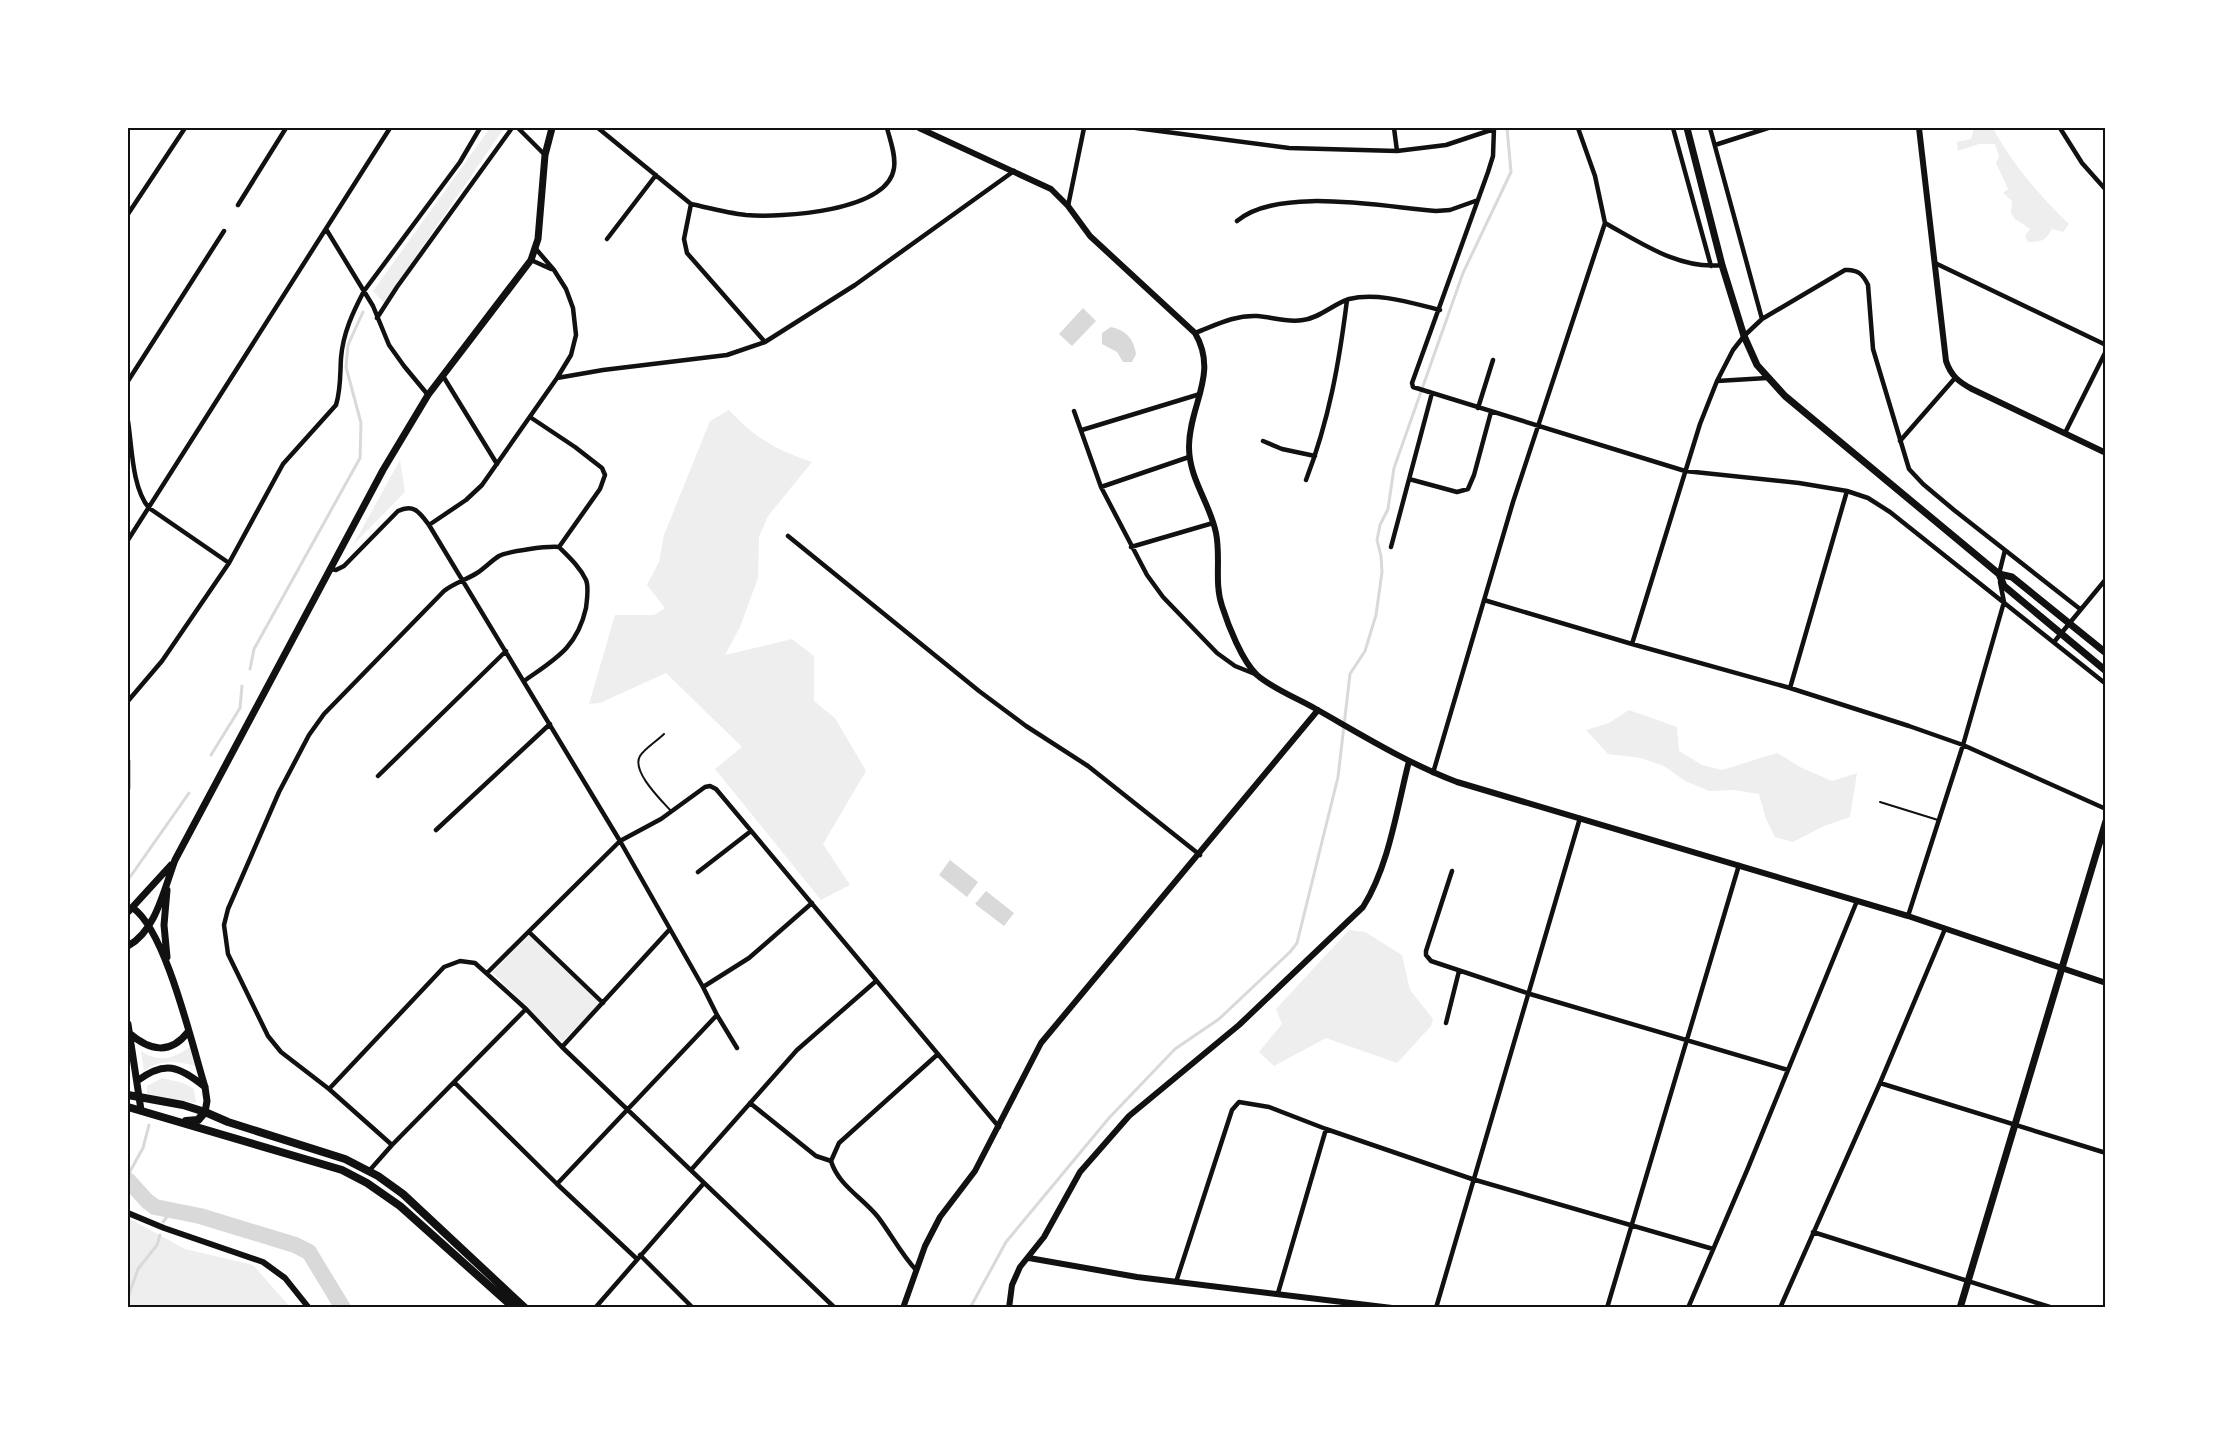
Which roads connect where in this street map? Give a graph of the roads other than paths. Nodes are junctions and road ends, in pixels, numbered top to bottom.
1 (185, 128) edge
2 (286, 128) edge
3 (390, 128) edge
4 (480, 128) edge
5 (512, 128) edge
6 (518, 128) edge
7 (552, 128) edge
8 (598, 128) edge
9 (886, 128) edge
10 (919, 128) edge
11 (1084, 128) edge
12 (1136, 128) edge
13 (1394, 128) edge
14 (1494, 128) edge
15 (1578, 128) edge
16 (1674, 128) edge
17 (1687, 128) edge
18 (1710, 128) edge
19 (1768, 128) edge
20 (1918, 128) edge
21 (2060, 128) edge
22 (1715, 145) junction
23 (1397, 151) junction
24 (545, 155) junction
25 (1015, 171) junction
26 (656, 175) junction
27 (2106, 190) edge
28 (1478, 200) junction
29 (692, 204) junction
30 (238, 205) dead end
31 (1068, 206) junction
32 (128, 214) edge
33 (1237, 221) dead end
34 (1605, 223) junction
35 (326, 229) junction
36 (224, 231) dead end
37 (607, 239) dead end
38 (536, 249) junction
39 (531, 260) junction
40 (1933, 262) junction
41 (1722, 265) junction
42 (1711, 266) junction
43 (554, 270) junction
44 (364, 291) junction
45 (1347, 300) junction
46 (1440, 310) junction
47 (378, 318) junction
48 (1762, 319) junction
49 (1195, 333) junction
50 (1744, 336) junction
51 (765, 342) junction
52 (2106, 345) edge
53 (2106, 351) edge
54 (1492, 360) dead end
55 (443, 376) junction
56 (557, 378) junction
57 (1767, 378) junction
58 (1955, 378) junction
59 (128, 381) edge
60 (1717, 381) junction
61 (1429, 392) junction
62 (1200, 394) junction
63 (428, 395) junction
64 (1478, 408) junction
65 (1074, 411) dead end
66 (1491, 412) junction
67 (530, 417) junction
68 (128, 421) edge
69 (1538, 425) junction
70 (1082, 430) junction
71 (2065, 433) junction
72 (1263, 441) dead end
73 (1900, 441) junction
74 (2106, 453) edge
75 (1315, 456) junction
76 (1189, 457) junction
77 (497, 464) junction
78 (1685, 471) junction
79 (1409, 479) junction
80 (1306, 480) dead end
81 (1101, 487) junction
82 (1847, 490) junction
83 (149, 507) junction
84 (1213, 523) junction
85 (429, 525) junction
86 (788, 536) dead end
87 (128, 540) edge
88 (1391, 547) dead end
89 (559, 548) junction
90 (1131, 548) junction
91 (2006, 550) junction
92 (229, 562) junction
93 (331, 569) junction
94 (1999, 574) junction
95 (2106, 579) edge
96 (462, 580) junction
97 (1484, 600) junction
98 (2004, 602) junction
99 (2080, 609) junction
100 (2069, 623) junction
101 (2060, 633) junction
102 (2054, 642) junction
103 (1632, 644) junction
104 (506, 651) junction
105 (2106, 653) edge
106 (2106, 671) edge
107 (1256, 674) junction
108 (524, 681) junction
109 (2106, 684) edge
110 (1790, 688) junction
111 (128, 701) edge
112 (1321, 712) junction
113 (549, 724) junction
114 (664, 734) dead end
115 (1964, 745) junction
116 (128, 760) edge
117 (1408, 761) junction
118 (1433, 773) junction
119 (378, 776) dead end
120 (128, 789) edge
121 (1880, 802) dead end
122 (2106, 808) edge
123 (672, 811) junction
124 (1580, 818) junction
125 (1938, 820) junction
126 (2106, 821) edge
127 (436, 830) dead end
128 (751, 831) junction
129 (620, 841) junction
130 (1200, 855) junction
131 (175, 860) junction
132 (1739, 865) junction
133 (1452, 871) dead end
134 (698, 872) dead end
135 (168, 879) junction
136 (1857, 901) junction
137 (812, 903) junction
138 (129, 909) edge
139 (1908, 916) junction
140 (149, 924) junction
141 (670, 929) junction
142 (1945, 929) junction
143 (528, 932) junction
144 (128, 946) edge
145 (168, 965) junction
146 (2061, 968) junction
147 (1460, 971) junction
148 (488, 973) junction
149 (876, 981) junction
150 (2106, 983) edge
151 (703, 987) junction
152 (1530, 994) junction
153 (603, 1003) junction
154 (526, 1009) junction
155 (717, 1015) junction
156 (1446, 1023) dead end
157 (128, 1024) edge
158 (188, 1032) junction
159 (129, 1033) junction
160 (1686, 1039) junction
161 (562, 1047) junction
162 (737, 1048) dead end
163 (938, 1054) junction
164 (1788, 1070) junction
165 (137, 1081) junction
166 (455, 1083) junction
167 (1880, 1083) junction
168 (205, 1086) junction
169 (329, 1089) junction
170 (128, 1095) edge
171 (140, 1098) junction
172 (750, 1103) junction
173 (128, 1107) edge
174 (627, 1108) junction
175 (141, 1110) junction
176 (205, 1112) junction
177 (167, 1118) junction
178 (2016, 1125) junction
179 (999, 1126) junction
180 (1326, 1129) junction
181 (392, 1145) junction
182 (2106, 1153) edge
183 (831, 1161) junction
184 (691, 1170) junction
185 (369, 1171) junction
186 (1472, 1179) junction
187 (704, 1183) junction
188 (557, 1184) junction
189 (128, 1213) edge
190 (1631, 1225) junction
191 (1813, 1232) junction
192 (1713, 1249) junction
193 (639, 1257) junction
194 (1029, 1258) junction
195 (916, 1270) junction
196 (1176, 1281) junction
197 (1968, 1281) junction
198 (1278, 1293) junction
199 (1335, 1304) edge
200 (309, 1308) edge
201 (514, 1308) edge
202 (525, 1308) edge
203 (596, 1308) edge
204 (693, 1308) edge
205 (835, 1308) edge
206 (903, 1308) edge
207 (1009, 1308) edge
208 (1392, 1308) edge
209 (1436, 1308) edge
210 (1607, 1308) edge
211 (1688, 1308) edge
212 (1780, 1308) edge
213 (1960, 1308) edge
214 (2053, 1308) edge

1 - 32 street
2 - 30 street
3 - 35 street
4 - 44 street
5 - 47 street
6 - 24 street
7 - 24 main road
8 - 26 street
9 - 29 street
10 - 25 street
11 - 31 street
12 - 23 street
13 - 23 street
14 - 23 street
14 - 28 street
15 - 34 street
16 - 42 street
17 - 41 main road
18 - 22 street
19 - 22 street
20 - 40 street
21 - 27 street
22 - 48 street
24 - 38 main road
25 - 31 street
25 - 51 street
26 - 29 street
26 - 37 street
28 - 33 street
28 - 46 street
29 - 51 street
31 - 49 street
34 - 42 street
34 - 69 street
35 - 44 street
35 - 83 street
36 - 59 street
38 - 39 main road
38 - 43 street
39 - 43 street
39 - 55 main road
40 - 52 street
40 - 58 street
41 - 42 street
41 - 50 main road
43 - 56 street
44 - 47 street
44 - 92 street
45 - 46 street
45 - 49 street
45 - 75 street
46 - 61 street
47 - 63 street
48 - 50 street
48 - 73 street
49 - 62 street
50 - 57 main road
50 - 60 street
51 - 56 street
53 - 71 street
54 - 64 street
55 - 63 main road
55 - 77 street
56 - 67 street
57 - 60 street
57 - 94 main road
58 - 71 street
58 - 73 street
60 - 78 street
61 - 64 street
61 - 79 street
62 - 70 street
62 - 76 street
63 - 93 main road
64 - 66 street
65 - 70 street
66 - 69 street
66 - 79 street
67 - 77 street
67 - 89 street
68 - 83 street
69 - 78 street
69 - 97 street
70 - 81 street
71 - 74 street
72 - 75 street
73 - 91 street
75 - 80 street
76 - 81 street
76 - 84 street
77 - 85 street
78 - 82 street
78 - 103 street
79 - 88 street
81 - 90 street
82 - 98 street
82 - 110 street
83 - 87 street
83 - 92 street
84 - 90 street
84 - 107 street
85 - 93 street
85 - 96 street
86 - 130 street
89 - 96 street
89 - 108 street
90 - 107 street
91 - 94 street
91 - 99 street
92 - 111 street
93 - 131 main road
94 - 98 street
94 - 100 main road
94 - 101 main road
95 - 99 street
96 - 104 street
96 - 169 street
97 - 103 street
97 - 118 street
98 - 102 street
98 - 115 street
99 - 100 street
100 - 101 street
100 - 105 main road
101 - 102 street
101 - 106 main road
102 - 109 street
103 - 110 street
104 - 108 street
104 - 119 street
107 - 112 street
108 - 113 street
110 - 115 street
112 - 117 street
112 - 130 street
113 - 127 street
113 - 129 street
114 - 123 lane
115 - 122 street
115 - 125 street
116 - 120 street
117 - 118 street
117 - 194 street
118 - 124 street
121 - 125 lane
123 - 128 street
123 - 129 street
124 - 132 street
124 - 152 street
125 - 139 street
126 - 146 main road
128 - 134 street
128 - 137 street
129 - 141 street
129 - 143 street
130 - 179 street
131 - 135 main road
131 - 138 main road
132 - 136 street
132 - 160 street
133 - 147 street
135 - 140 main road
135 - 145 main road
136 - 139 street
136 - 164 street
137 - 149 street
137 - 151 street
138 - 140 main road
139 - 142 street
140 - 144 main road
140 - 145 main road
141 - 151 street
141 - 153 street
142 - 146 street
142 - 167 street
143 - 148 street
143 - 153 street
145 - 158 main road
146 - 150 street
146 - 178 main road
147 - 152 street
147 - 156 street
148 - 154 street
148 - 169 street
149 - 163 street
149 - 172 street
151 - 155 street
152 - 160 street
152 - 186 street
153 - 161 street
154 - 161 street
154 - 166 street
155 - 162 street
155 - 174 street
157 - 159 main road
158 - 159 main road
158 - 168 main road
159 - 165 main road
160 - 164 street
160 - 190 street
161 - 174 street
163 - 179 street
163 - 183 street
164 - 192 street
165 - 168 main road
165 - 171 main road
166 - 181 street
166 - 188 street
167 - 178 street
167 - 191 street
168 - 176 main road
169 - 181 street
170 - 171 main road
171 - 175 main road
171 - 176 main road
172 - 183 street
172 - 184 street
173 - 175 main road
174 - 184 street
174 - 188 street
175 - 177 main road
176 - 177 main road
176 - 185 main road
177 - 201 main road
178 - 182 street
178 - 197 main road
179 - 195 street
180 - 186 street
180 - 196 street
180 - 198 street
181 - 185 street
183 - 195 street
184 - 187 street
185 - 202 main road
186 - 190 street
186 - 209 street
187 - 193 street
187 - 205 street
188 - 193 street
189 - 200 street
190 - 192 street
190 - 210 street
191 - 197 street
191 - 212 street
192 - 211 street
193 - 203 street
193 - 204 street
194 - 196 street
194 - 207 street
195 - 206 street
196 - 198 street
197 - 213 main road
197 - 214 street
198 - 199 street
199 - 208 street

